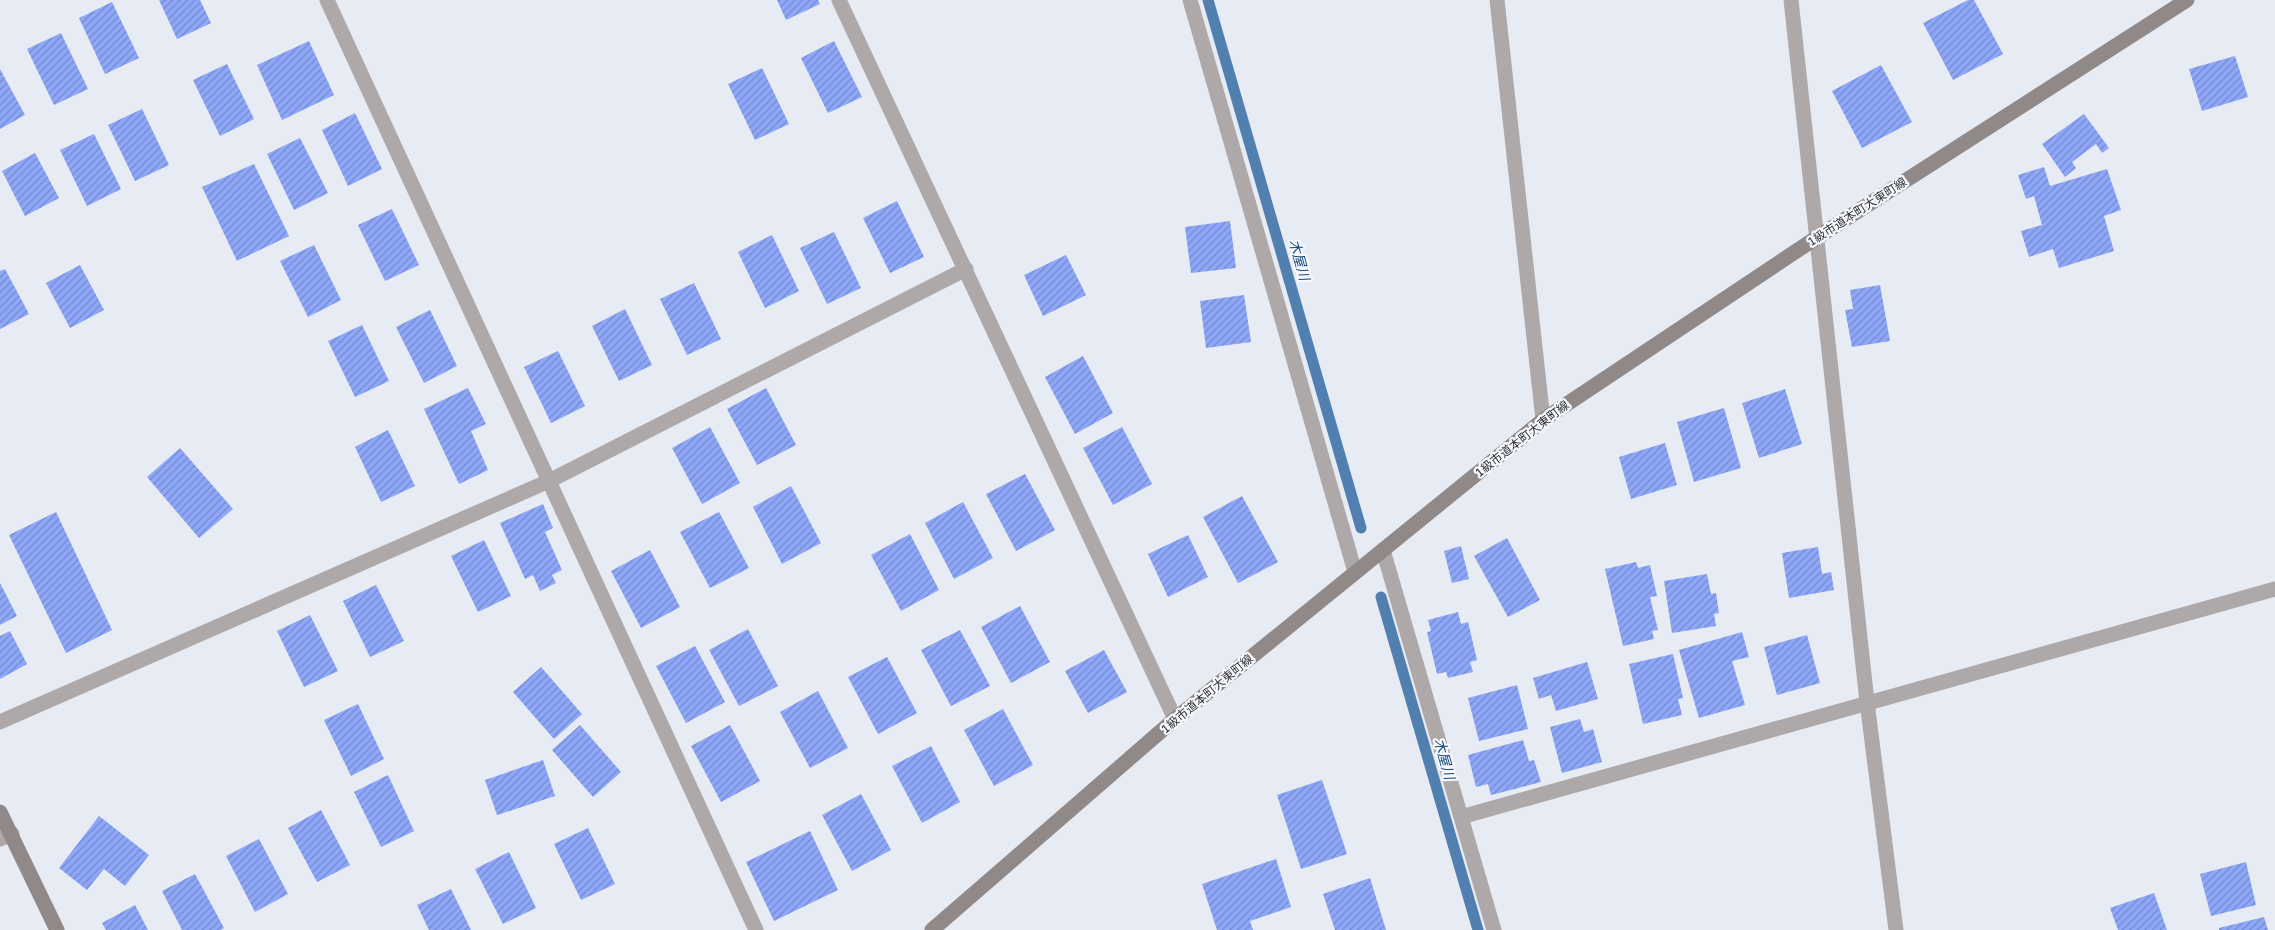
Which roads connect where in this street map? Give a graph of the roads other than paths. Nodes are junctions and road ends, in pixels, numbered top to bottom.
1 (327, 0) edge
2 (839, 0) edge
3 (1190, 0) edge
4 (1497, 0) edge
5 (1791, 0) edge
6 (2187, 0) edge
7 (1816, 238) junction
8 (966, 269) junction
9 (1542, 420) junction
10 (549, 482) junction
11 (1383, 550) junction
12 (1355, 572) junction
13 (2275, 589) edge
14 (1867, 702) junction
15 (1175, 719) junction
16 (0, 722) edge
17 (0, 812) edge
18 (1461, 818) junction
19 (6, 837) edge
20 (57, 930) edge
21 (756, 930) edge
22 (932, 930) edge
23 (1494, 930) edge
24 (1896, 930) edge

1 - 10 street
2 - 8 street
3 - 12 street
4 - 9 street
5 - 7 street
6 - 7 street, 1級市道本町大東町線
7 - 9 street, 1級市道本町大東町線
7 - 14 street
8 - 10 street
8 - 15 street
9 - 11 street, 1級市道本町大東町線
10 - 16 street
10 - 21 street
11 - 12 street, 1級市道本町大東町線
11 - 18 street
12 - 15 street, 1級市道本町大東町線
13 - 14 street
14 - 18 street
14 - 24 street
15 - 22 street, 1級市道本町大東町線
17 - 19 street
18 - 23 street
19 - 20 street

